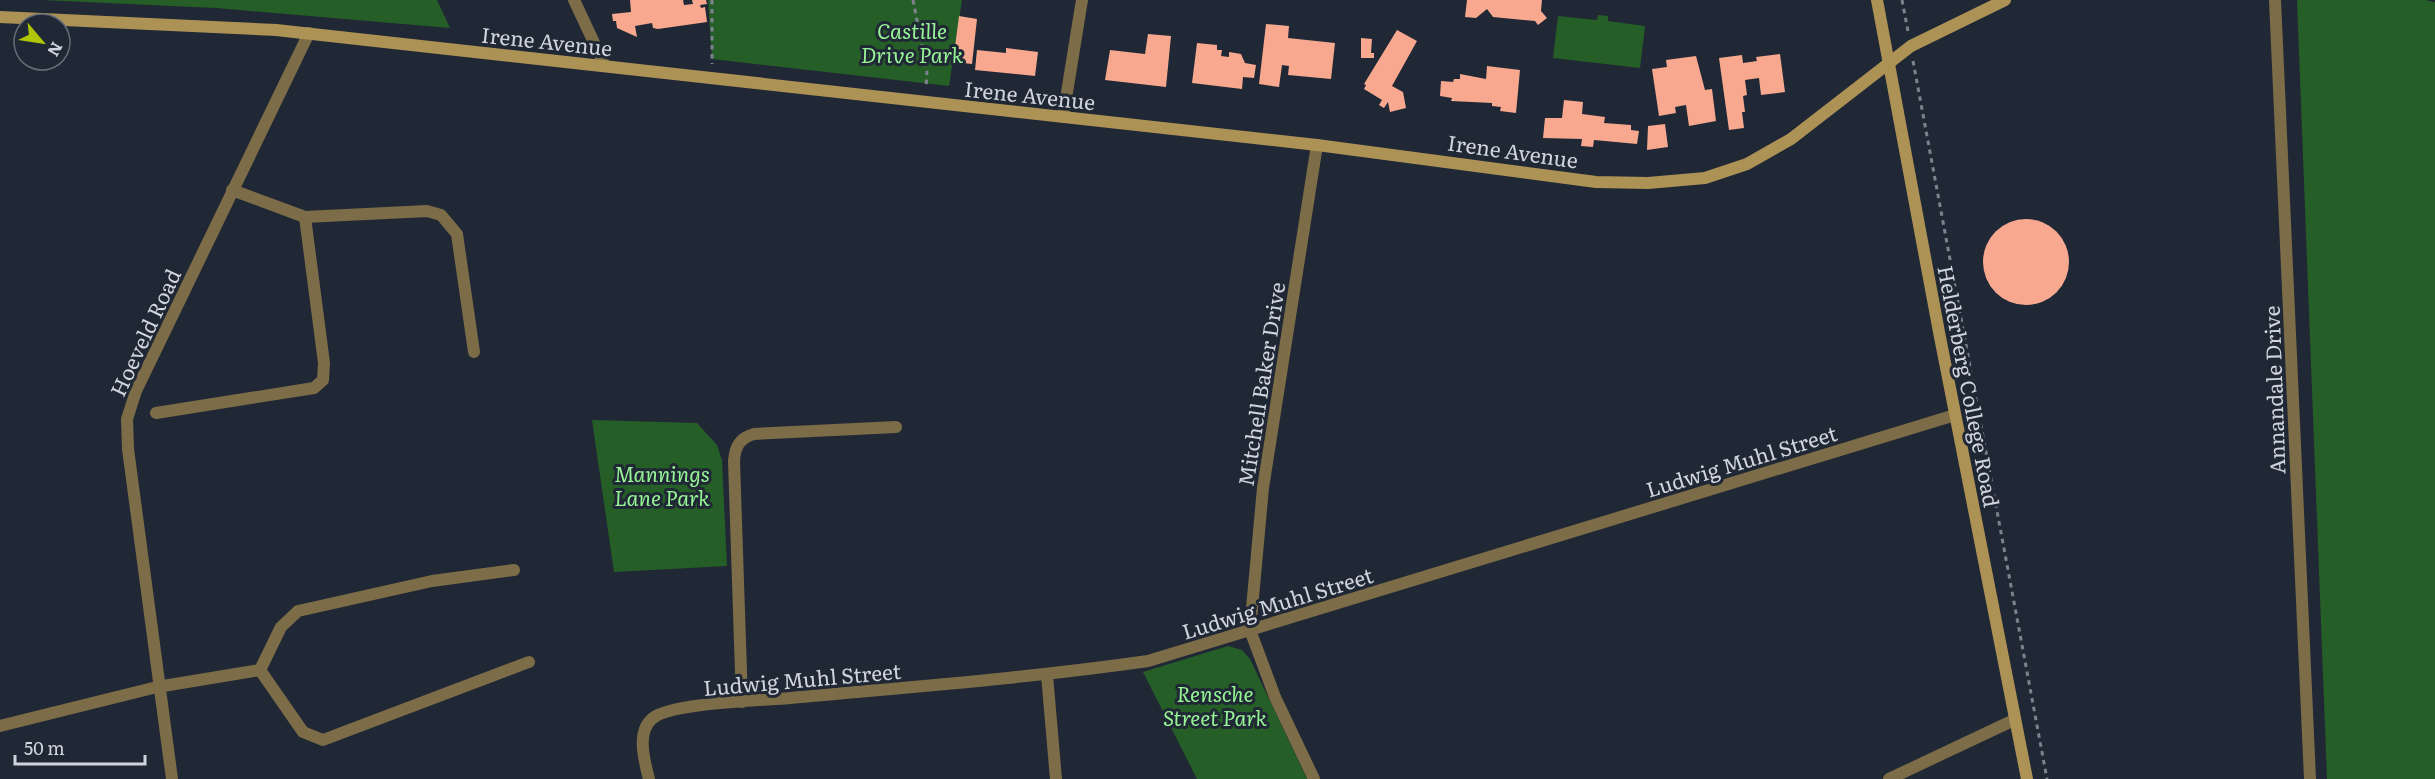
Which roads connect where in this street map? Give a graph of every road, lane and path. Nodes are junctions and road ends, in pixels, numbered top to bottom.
1 (574, 0) edge
2 (712, 0) edge
3 (913, 0) edge
4 (1082, 0) edge
5 (1877, 0) edge
6 (1902, 0) edge
7 (2005, 0) edge
8 (2275, 0) edge
9 (0, 17) edge
10 (1908, 31) dead end
11 (309, 33) junction
12 (1913, 62) dead end
13 (1889, 63) junction
14 (605, 66) junction
15 (712, 78) junction
16 (924, 102) junction
17 (1064, 117) junction
18 (1317, 145) junction
19 (232, 190) junction
20 (305, 217) junction
21 (474, 352) dead end
22 (156, 414) dead end
23 (1955, 415) junction
24 (896, 427) dead end
25 (514, 570) dead end
26 (1250, 630) junction
27 (529, 662) dead end
28 (260, 670) junction
29 (1047, 675) junction
30 (157, 687) junction
31 (742, 702) junction
32 (2014, 720) junction
33 (0, 726) edge
34 (172, 779) edge
35 (649, 779) edge
36 (1056, 779) edge
37 (1314, 779) edge
38 (1889, 779) edge
39 (2028, 779) edge
40 (2047, 779) edge
41 (2310, 779) edge

1 - 14 street
2 - 15 path
3 - 16 path
4 - 17 street
5 - 13 street, Helderberg College Road
6 - 10 path
7 - 13 street, Irene Avenue
8 - 41 street, Annandale Drive
9 - 11 street, Irene Avenue
11 - 14 street, Irene Avenue
11 - 19 street, Hoeveld Road
12 - 40 path
13 - 18 street, Irene Avenue
13 - 23 street, Helderberg College Road
14 - 15 street, Irene Avenue
15 - 16 street, Irene Avenue
16 - 17 street, Irene Avenue
17 - 18 street, Irene Avenue
18 - 26 street, Mitchell Baker Drive
19 - 20 street
19 - 30 street, Hoeveld Road
20 - 21 street
20 - 22 street
23 - 26 street, Ludwig Muhl Street
23 - 32 street, Helderberg College Road
24 - 31 street
25 - 28 street
26 - 29 street, Ludwig Muhl Street
26 - 37 street
27 - 28 street
28 - 30 street
29 - 31 street, Ludwig Muhl Street
29 - 36 street
30 - 33 street
30 - 34 street, Hoeveld Road
31 - 35 street, Ludwig Muhl Street
32 - 38 street
32 - 39 street, Helderberg College Road

